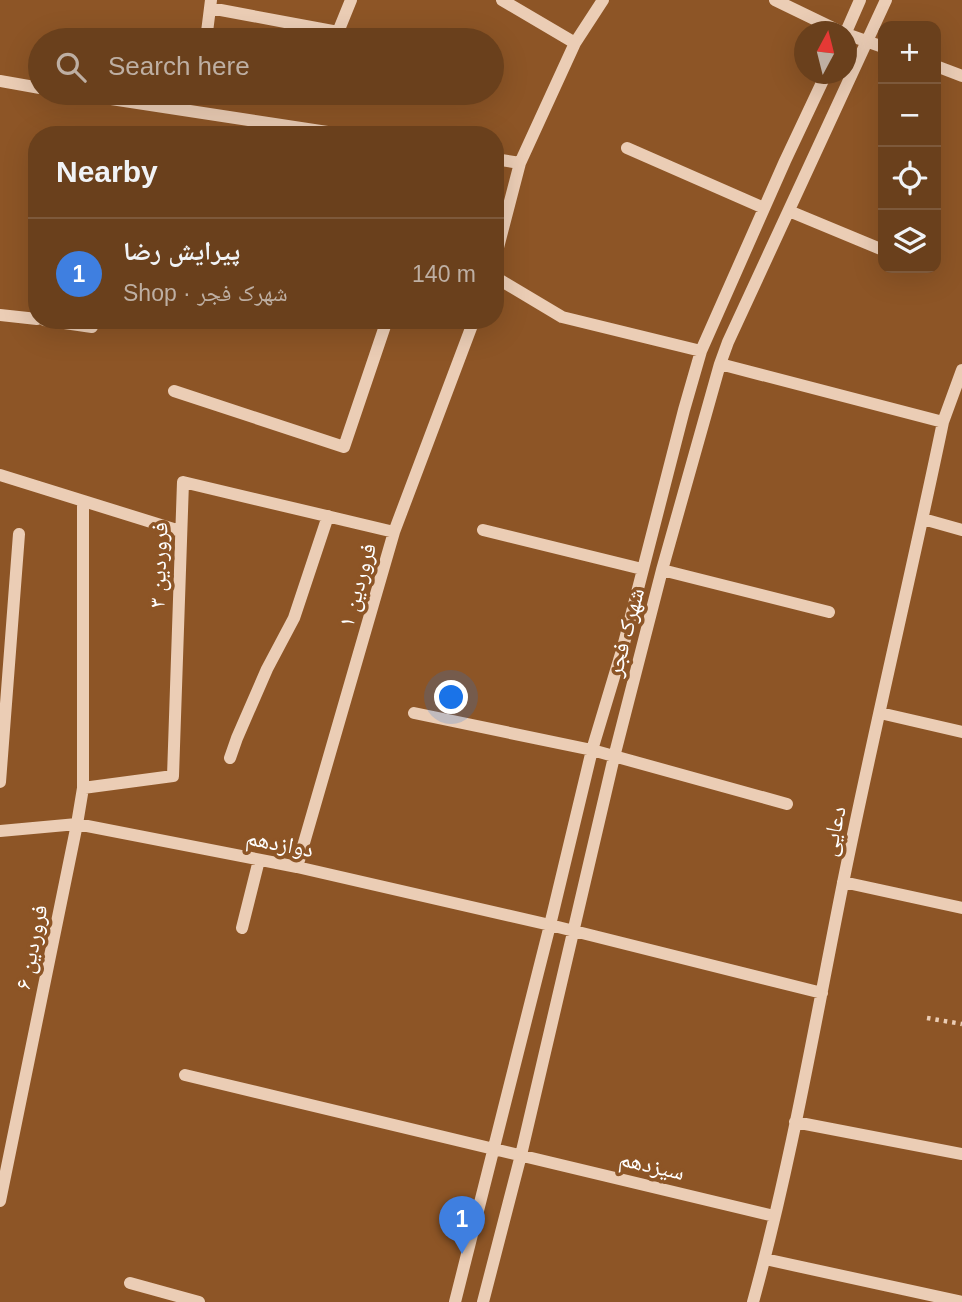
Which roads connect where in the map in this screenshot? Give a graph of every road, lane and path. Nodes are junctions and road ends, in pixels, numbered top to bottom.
1 (351, 0) edge
2 (502, 0) edge
3 (603, 0) edge
4 (775, 0) edge
5 (860, 0) edge
6 (886, 0) edge
7 (210, 4) edge
8 (820, 21) edge
9 (850, 21) edge
10 (207, 28) edge
11 (320, 28) edge
12 (340, 28) edge
13 (857, 37) edge
14 (867, 41) junction
15 (575, 43) junction
16 (878, 45) edge
17 (941, 68) edge
18 (962, 76) edge
19 (0, 81) edge
20 (821, 84) edge
21 (28, 86) edge
22 (151, 105) edge
23 (288, 126) edge
24 (627, 148) dead end
25 (504, 160) edge
26 (520, 163) junction
27 (764, 208) junction
28 (789, 211) junction
29 (504, 224) edge
30 (878, 248) edge
31 (504, 283) edge
32 (0, 314) edge
33 (28, 318) edge
34 (384, 329) edge
35 (471, 329) edge
36 (701, 351) junction
37 (720, 364) junction
38 (962, 370) edge
39 (174, 391) dead end
40 (943, 422) junction
41 (0, 475) edge
42 (83, 501) junction
43 (327, 516) junction
44 (923, 519) junction
45 (483, 530) dead end
46 (962, 530) edge
47 (180, 531) junction
48 (394, 532) junction
49 (19, 534) dead end
50 (642, 569) junction
51 (662, 570) junction
52 (828, 612) dead end
53 (414, 713) dead end
54 (880, 713) junction
55 (962, 732) edge
56 (592, 750) junction
57 (614, 757) junction
58 (230, 758) dead end
59 (0, 782) edge
60 (83, 788) junction
61 (787, 804) dead end
62 (77, 824) junction
63 (0, 831) edge
64 (259, 860) junction
65 (297, 867) junction
66 (843, 882) junction
67 (962, 908) edge
68 (550, 925) junction
69 (242, 928) dead end
70 (572, 931) junction
71 (822, 993) junction
72 (927, 1018) dead end
73 (962, 1024) edge
74 (185, 1075) dead end
75 (795, 1122) junction
76 (494, 1148) junction
77 (962, 1154) edge
78 (521, 1155) junction
79 (0, 1201) edge
80 (774, 1216) junction
81 (765, 1259) junction
82 (130, 1283) dead end
83 (962, 1301) edge
84 (200, 1302) edge
85 (455, 1302) edge
86 (483, 1302) edge
87 (753, 1302) edge

1 - 12 street
2 - 15 street
3 - 15 street
4 - 8 street
5 - 9 street
6 - 14 street, شهرک فجر
7 - 10 street
7 - 11 street
13 - 14 street
14 - 16 street
14 - 28 street, شهرک فجر
15 - 26 street
17 - 18 street
19 - 21 street
20 - 27 street, شهرک فجر
22 - 23 street
24 - 27 street
25 - 26 street
26 - 29 street
27 - 36 street, شهرک فجر
28 - 30 street
28 - 37 street, شهرک فجر
31 - 36 street
32 - 33 street
34 - 39 street
35 - 48 street, فروردین ۱
36 - 50 street, شهرک فجر
37 - 40 street
37 - 51 street, شهرک فجر
38 - 40 street, دعایی
40 - 44 street, دعایی
41 - 42 street
42 - 47 street
42 - 60 street, فروردین ۶
43 - 47 street, فروردین ۳
43 - 48 street, فروردین ۳
43 - 58 street
44 - 46 street
44 - 54 street, دعایی
45 - 50 street
47 - 60 street, فروردین ۳
48 - 65 street, فروردین ۱
49 - 59 street
50 - 56 street, شهرک فجر
51 - 52 street
51 - 57 street, شهرک فجر
53 - 56 street
54 - 55 street
54 - 66 street, دعایی
56 - 57 street
56 - 68 street, شهرک فجر
57 - 61 street
57 - 70 street, شهرک فجر
60 - 62 street, فروردین ۶
62 - 63 street, دوازدهم
62 - 64 street, دوازدهم
62 - 79 street, فروردین ۶
64 - 65 street, دوازدهم
64 - 69 street
65 - 68 street, دوازدهم
66 - 67 street
66 - 71 street, دعایی
68 - 70 street, دوازدهم
68 - 76 street, شهرک فجر
70 - 71 street, دوازدهم
70 - 78 street, شهرک فجر
71 - 75 street, دعایی
72 - 73 path
74 - 76 street, سیزدهم
75 - 77 street
75 - 80 street, دعایی
76 - 78 street, سیزدهم
76 - 85 street, شهرک فجر
78 - 80 street, سیزدهم
78 - 86 street, شهرک فجر
80 - 81 street, دعایی
81 - 83 street
81 - 87 street, دعایی
82 - 84 street

